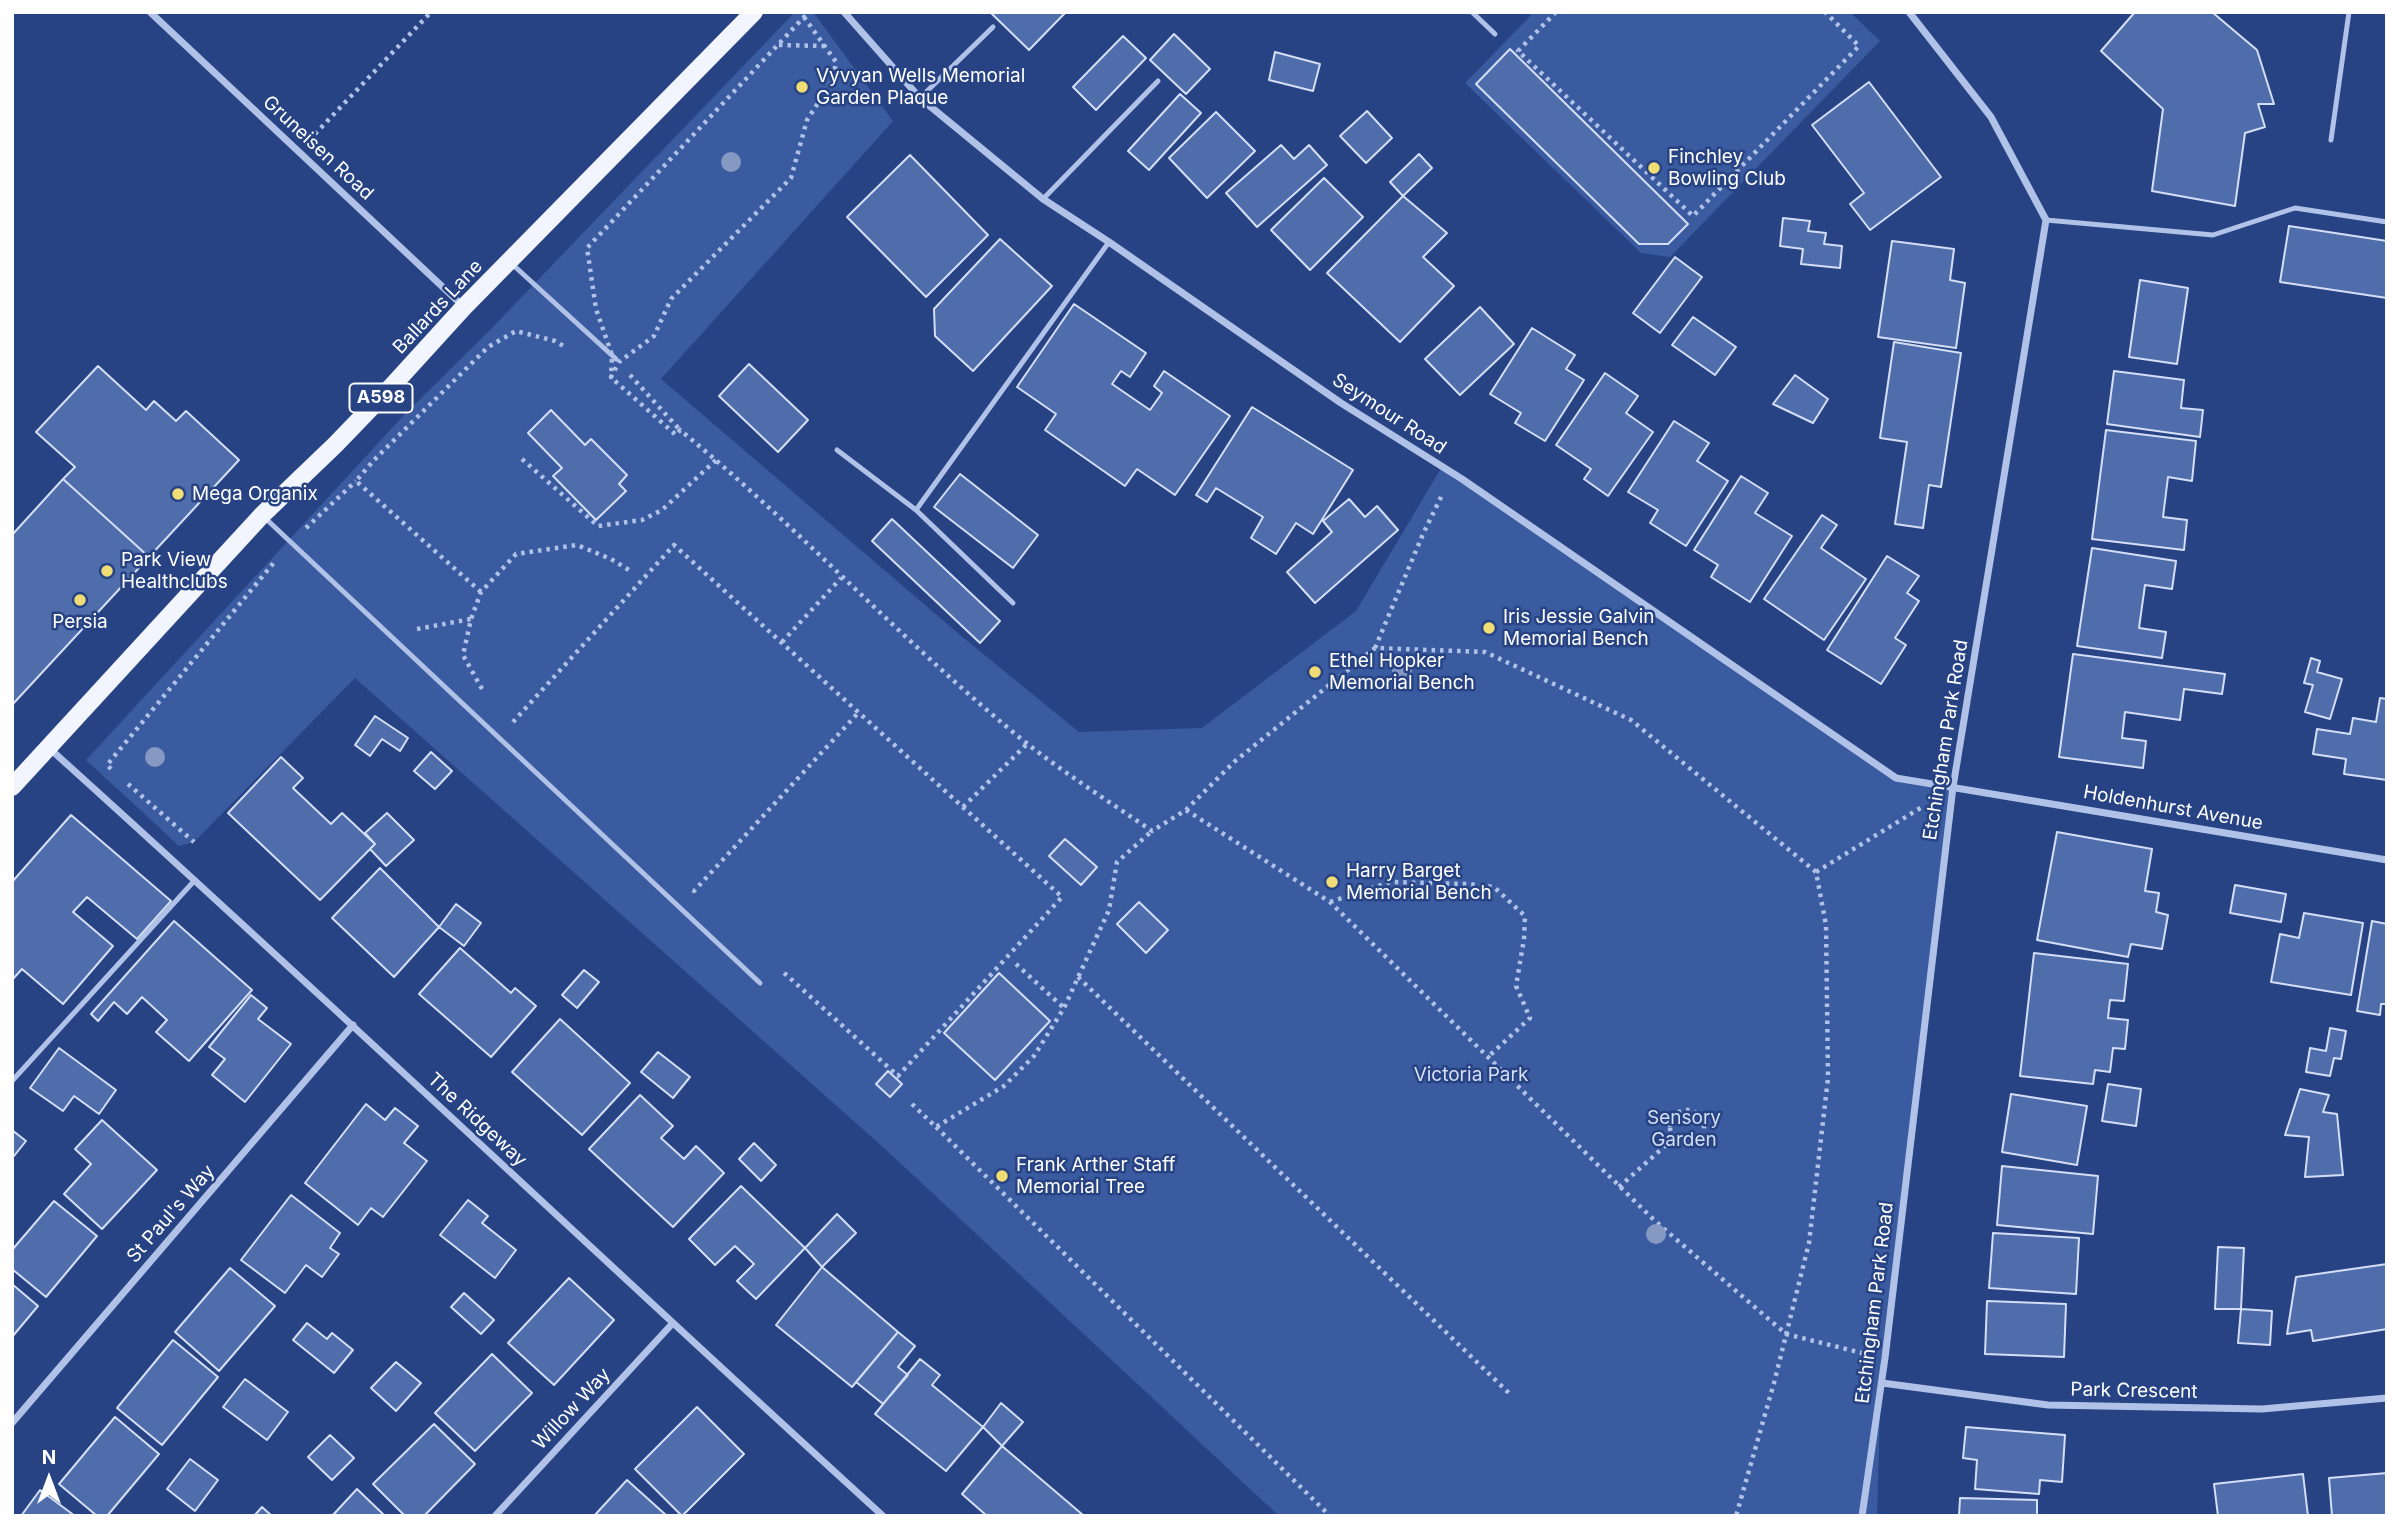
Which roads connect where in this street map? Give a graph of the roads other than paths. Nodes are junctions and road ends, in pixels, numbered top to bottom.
1 (150, 12) edge
2 (754, 12) edge
3 (844, 12) edge
4 (1472, 12) edge
5 (1909, 12) edge
6 (2349, 12) edge
7 (993, 27) dead end
8 (1495, 34) dead end
9 (1158, 81) dead end
10 (920, 98) junction
11 (2331, 140) dead end
12 (1043, 199) junction
13 (2046, 220) junction
14 (2387, 222) edge
15 (1109, 242) junction
16 (509, 262) junction
17 (464, 307) junction
18 (616, 359) road end
19 (837, 450) dead end
20 (916, 510) junction
21 (262, 515) junction
22 (1013, 603) dead end
23 (48, 748) junction
24 (12, 786) edge
25 (1953, 787) junction
26 (2387, 860) edge
27 (195, 880) junction
28 (760, 983) dead end
29 (353, 1025) junction
30 (12, 1081) edge
31 (672, 1324) junction
32 (1882, 1384) junction
33 (2387, 1398) edge
34 (12, 1423) edge
35 (495, 1516) edge
36 (883, 1516) edge
37 (1861, 1516) edge

1 - 17 street, Gruneisen Road
2 - 16 main road, Ballards Lane / A598
3 - 10 street, Seymour Road
4 - 8 lane
5 - 13 street
6 - 11 lane
7 - 10 lane
9 - 12 lane
10 - 12 street, Seymour Road
12 - 15 street, Seymour Road
13 - 14 lane
13 - 25 street, Etchingham Park Road
15 - 20 lane
15 - 25 street, Seymour Road
16 - 17 main road, Ballards Lane / A598
16 - 18 lane
17 - 21 main road, Ballards Lane / A598
19 - 20 lane
20 - 22 lane
21 - 23 main road, Ballards Lane / A598
21 - 28 lane
23 - 24 main road, Ballards Lane / A598
23 - 27 street, The Ridgeway
25 - 26 street, Holdenhurst Avenue
25 - 32 street, Etchingham Park Road
27 - 29 street, The Ridgeway
27 - 30 lane
29 - 31 street, The Ridgeway
29 - 34 street, St Paul's Way
31 - 35 street, Willow Way
31 - 36 street, The Ridgeway
32 - 33 street, Park Crescent
32 - 37 street, Etchingham Park Road

